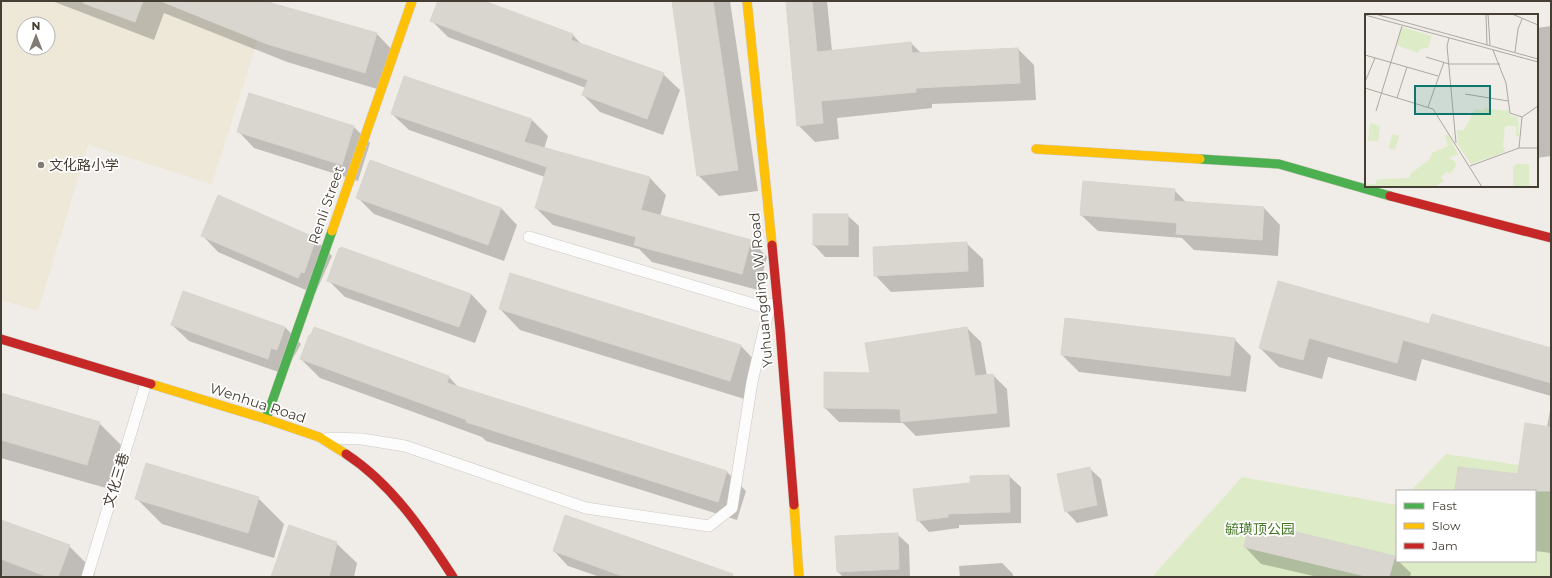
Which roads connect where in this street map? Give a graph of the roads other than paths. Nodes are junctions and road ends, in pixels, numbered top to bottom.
1 (412, 1) edge
2 (747, 1) edge
3 (1036, 149) dead end
4 (529, 237) dead end
5 (1551, 238) edge
6 (772, 253) junction
7 (770, 309) junction
8 (1, 339) edge
9 (146, 383) junction
10 (266, 419) junction
11 (319, 437) junction
12 (87, 577) edge
13 (453, 577) edge
14 (799, 577) edge

1 - 10 street, Renli Street
2 - 6 street, Yuhuangding W Road
3 - 5 street
4 - 7 lane
6 - 7 lane
6 - 14 street, Yuhuangding W Road
7 - 11 lane
8 - 9 street, Wenhua Road
9 - 10 street, Wenhua Road
9 - 12 lane, 文化三巷
10 - 11 street, Wenhua Road
11 - 13 street, Wenhua Road

